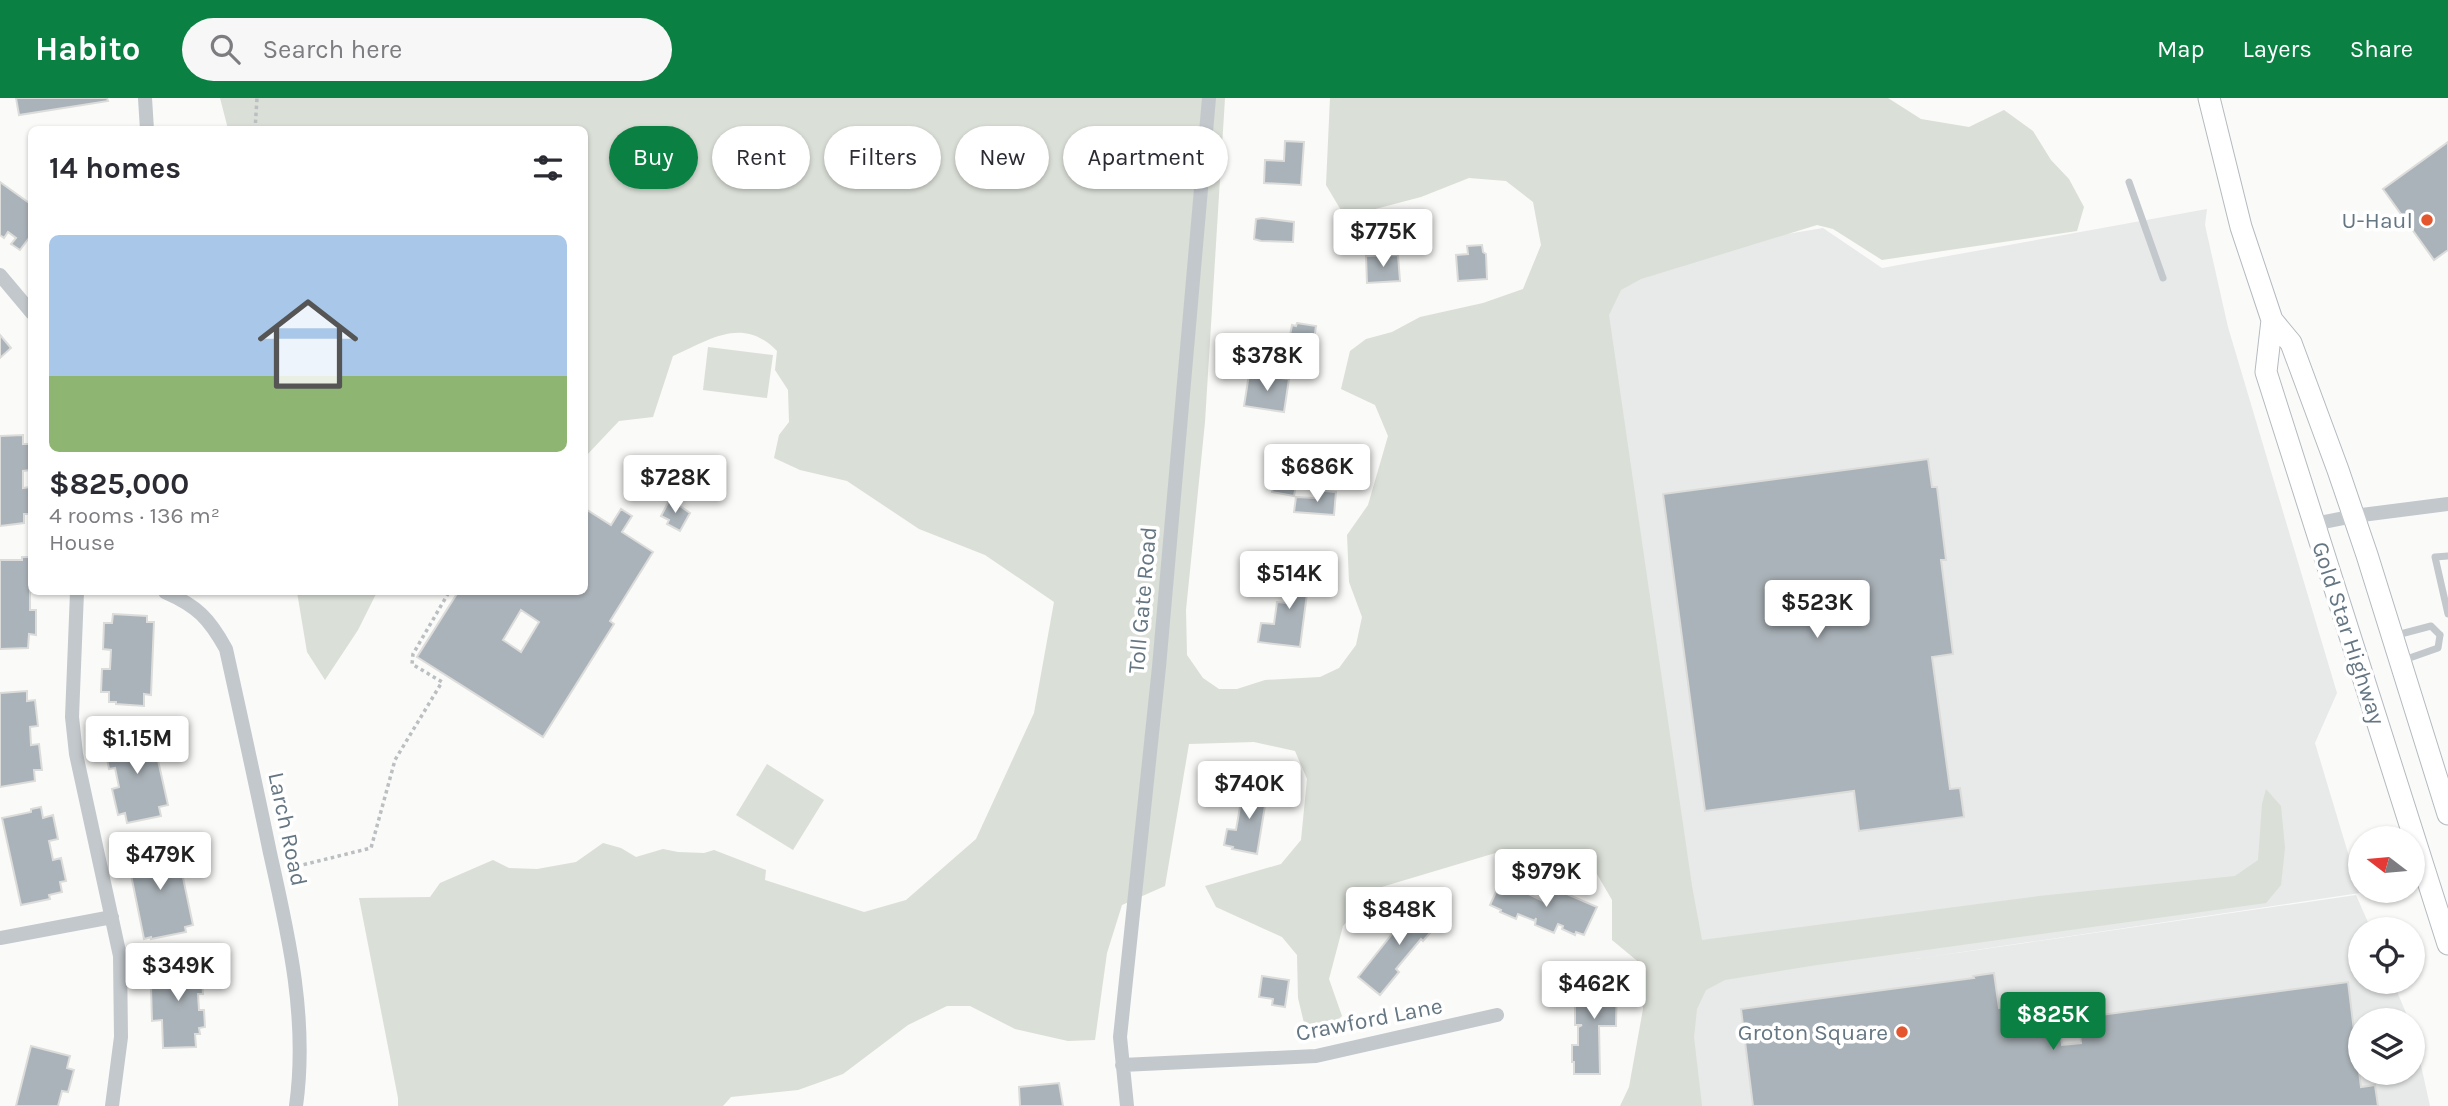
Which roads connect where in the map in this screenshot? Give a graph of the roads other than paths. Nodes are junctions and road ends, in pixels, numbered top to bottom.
1 (145, 98) edge
2 (1209, 98) edge
3 (2209, 98) edge
4 (147, 126) edge
5 (2129, 182) dead end
6 (0, 275) edge
7 (2163, 278) dead end
8 (26, 297) edge
9 (2272, 320) junction
10 (2448, 504) edge
11 (2354, 516) junction
12 (2314, 524) junction
13 (2448, 556) edge
14 (77, 595) edge
15 (172, 595) edge
16 (2448, 614) edge
17 (2444, 634) edge
18 (2393, 636) junction
19 (2400, 661) junction
20 (2448, 814) edge
21 (112, 917) junction
22 (0, 938) edge
23 (2448, 944) edge
24 (1497, 1015) dead end
25 (1122, 1065) junction
26 (112, 1106) edge
27 (296, 1106) edge
28 (1127, 1106) edge

1 - 4 street
2 - 25 street, Toll Gate Road
3 - 9 main road, Gold Star Highway
5 - 7 lane
6 - 8 street
9 - 11 main road, Gold Star Highway
9 - 12 main road, Gold Star Highway
10 - 11 street
11 - 12 street
11 - 18 main road, Gold Star Highway
12 - 23 main road, Gold Star Highway
13 - 16 lane
14 - 21 street
15 - 27 street, Larch Road
17 - 18 lane
17 - 19 lane
18 - 19 main road, Gold Star Highway
19 - 20 main road, Gold Star Highway
21 - 22 street
21 - 26 street
24 - 25 street, Crawford Lane
25 - 28 street, Toll Gate Road

